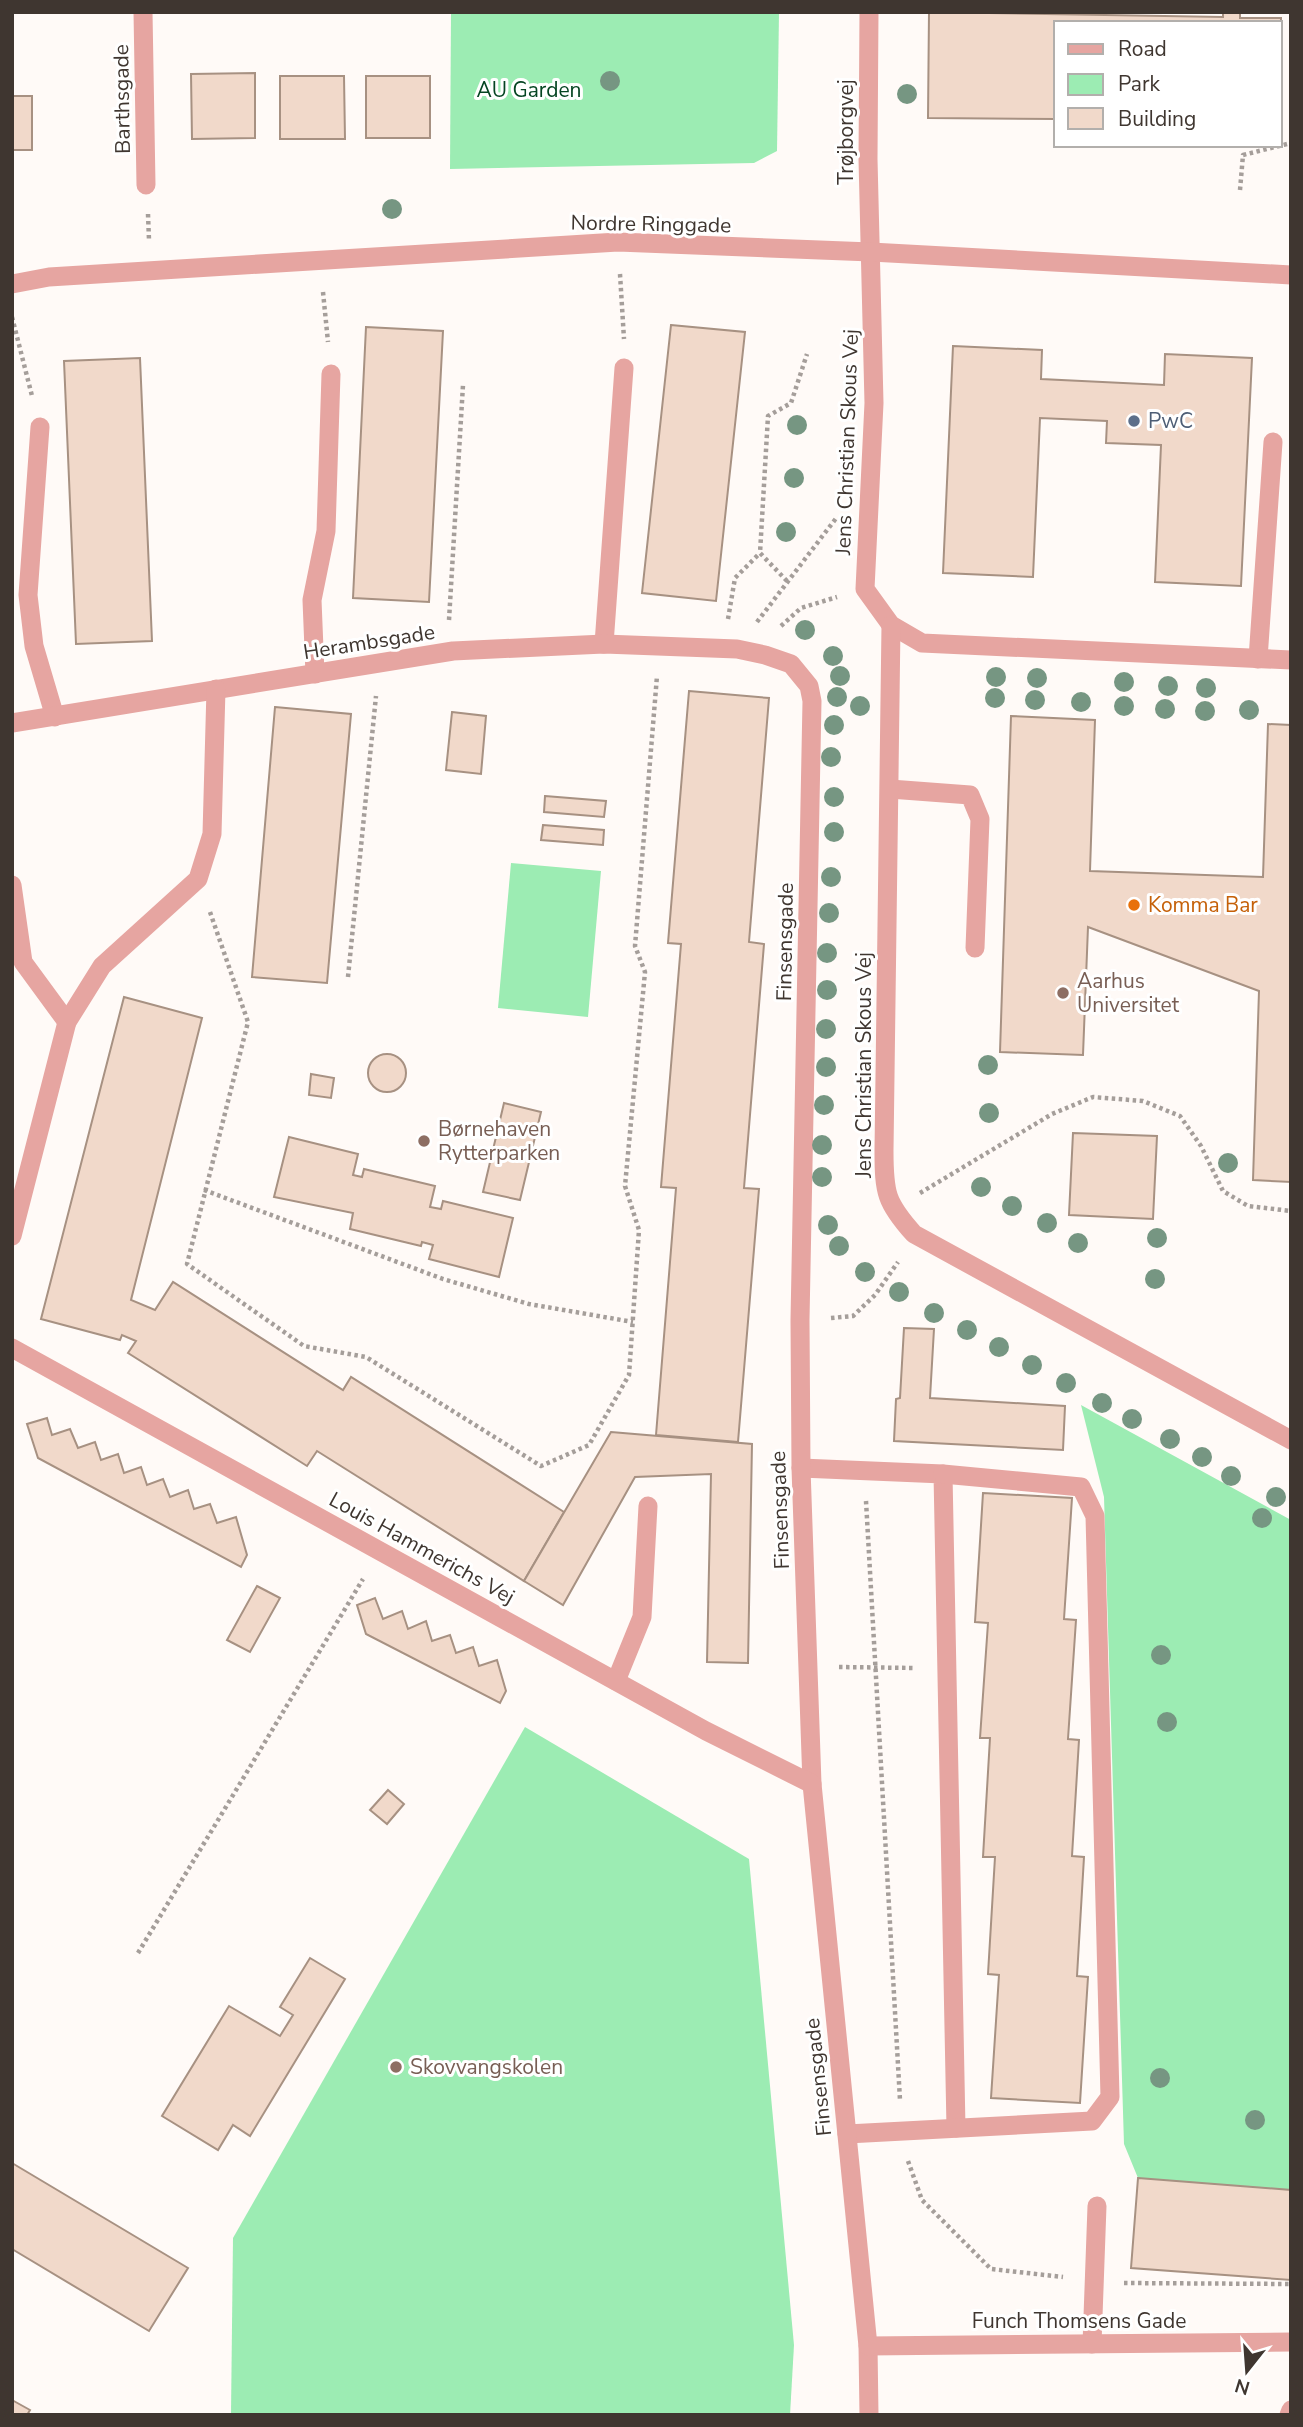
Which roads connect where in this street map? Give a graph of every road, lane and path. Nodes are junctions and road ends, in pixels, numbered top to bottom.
1 (143, 12) edge
2 (869, 12) edge
3 (1275, 147) edge
4 (146, 185) joint
5 (1240, 190) dead end
6 (618, 243) junction
7 (871, 252) junction
8 (320, 260) junction
9 (151, 271) junction
10 (1291, 275) edge
11 (12, 284) edge
12 (12, 317) edge
13 (327, 333) dead end
14 (624, 334) dead end
15 (807, 354) dead end
16 (624, 368) dead end
17 (25, 373) dead end
18 (331, 374) dead end
19 (463, 385) dead end
20 (40, 427) dead end
21 (1273, 442) dead end
22 (838, 516) dead end
23 (760, 554) junction
24 (787, 581) junction
25 (733, 588) dead end
26 (865, 589) junction
27 (891, 625) junction
28 (604, 644) junction
29 (659, 646) junction
30 (737, 649) junction
31 (447, 653) junction
32 (765, 655) junction
33 (1258, 659) junction
34 (1291, 660) edge
35 (379, 663) junction
36 (314, 674) junction
37 (216, 689) junction
38 (55, 716) junction
39 (12, 723) edge
40 (890, 789) junction
41 (198, 878) junction
42 (12, 885) edge
43 (975, 948) dead end
44 (348, 977) dead end
45 (67, 1021) junction
46 (204, 1190) junction
47 (891, 1209) junction
48 (1291, 1212) edge
49 (12, 1236) edge
50 (890, 1277) dead end
51 (800, 1320) junction
52 (633, 1322) junction
53 (12, 1348) edge
54 (1291, 1440) edge
55 (801, 1468) junction
56 (943, 1474) junction
57 (648, 1506) dead end
58 (379, 1551) junction
59 (808, 1667) junction
60 (947, 1668) junction
61 (616, 1681) junction
62 (812, 1784) junction
63 (138, 1953) dead end
64 (956, 2128) junction
65 (847, 2134) junction
66 (1097, 2206) dead end
67 (1291, 2342) edge
68 (1093, 2344) junction
69 (868, 2346) junction
70 (1291, 2410) edge
71 (869, 2415) edge
72 (1289, 2415) edge

1 - 4 street, Barthsgade
2 - 7 street, Trøjborgvej
3 - 5 path
4 - 9 path
6 - 7 street, Nordre Ringgade
6 - 8 street, Nordre Ringgade
6 - 14 path
7 - 10 street, Nordre Ringgade
7 - 26 street, Jens Christian Skous Vej
8 - 9 street, Nordre Ringgade
8 - 13 path
9 - 11 street, Nordre Ringgade
12 - 17 path
15 - 23 path
16 - 28 street
18 - 36 street
19 - 31 path
20 - 38 street
21 - 33 street
22 - 24 path
23 - 24 path
23 - 25 path
24 - 30 path
26 - 27 street
26 - 32 path
27 - 33 street
27 - 40 street, Jens Christian Skous Vej
28 - 29 street, Herambsgade
28 - 31 street, Herambsgade
29 - 30 street, Herambsgade
29 - 52 path
30 - 32 street, Finsensgade
31 - 35 street, Herambsgade
32 - 51 street, Finsensgade
33 - 34 street
35 - 36 street, Herambsgade
35 - 44 path
36 - 37 street, Herambsgade
37 - 38 street, Herambsgade
37 - 41 street
38 - 39 street, Herambsgade
40 - 43 street
40 - 47 street, Jens Christian Skous Vej
41 - 45 street
41 - 46 path
42 - 45 street
45 - 49 street
46 - 52 path
46 - 52 path
47 - 48 path
47 - 54 street
50 - 51 path
51 - 55 street, Finsensgade
53 - 58 street, Louis Hammerichs Vej
55 - 56 street
55 - 59 street, Finsensgade
56 - 60 street
56 - 64 street
57 - 61 street
58 - 61 street, Louis Hammerichs Vej
58 - 63 path
59 - 60 path
59 - 62 street, Finsensgade
60 - 64 street
61 - 62 street, Louis Hammerichs Vej
62 - 65 street, Finsensgade
64 - 65 street
65 - 69 street, Finsensgade
66 - 68 street
67 - 68 street, Funch Thomsens Gade
68 - 69 street, Funch Thomsens Gade
69 - 71 street, Finsensgade
70 - 72 street

